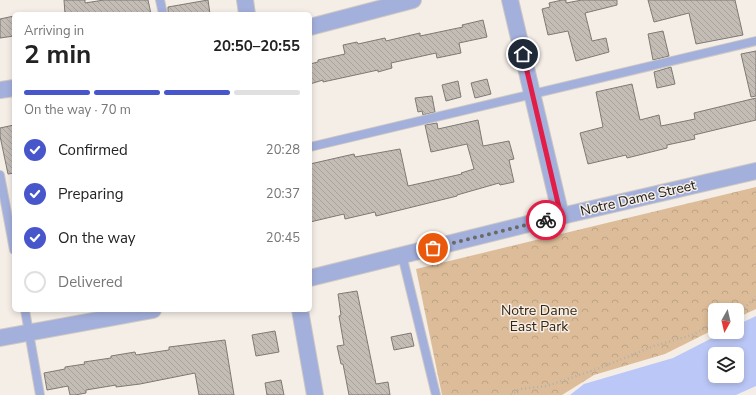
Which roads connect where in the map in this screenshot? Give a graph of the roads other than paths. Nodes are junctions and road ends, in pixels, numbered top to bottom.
1 (160, 0) edge
2 (245, 0) edge
3 (413, 0) edge
4 (510, 0) edge
5 (163, 12) edge
6 (247, 12) edge
7 (312, 26) edge
8 (756, 40) edge
9 (12, 88) edge
10 (0, 90) edge
11 (532, 94) junction
12 (312, 147) edge
13 (756, 171) edge
14 (0, 175) edge
15 (10, 208) edge
16 (561, 216) junction
17 (12, 229) edge
18 (402, 255) junction
19 (312, 278) edge
20 (25, 312) edge
21 (142, 312) edge
22 (300, 312) edge
23 (29, 333) junction
24 (0, 338) edge
25 (40, 395) edge
26 (315, 395) edge
27 (436, 395) edge

1 - 5 lane
2 - 6 street
3 - 7 street
4 - 11 street
8 - 11 lane
9 - 10 street
11 - 12 lane
11 - 16 street
13 - 16 street, Notre Dame Street
14 - 15 lane
15 - 17 lane
16 - 18 street, Notre Dame Street
18 - 19 street, Notre Dame Street
18 - 27 lane
20 - 23 lane
21 - 23 street
22 - 26 street
23 - 24 street
23 - 25 lane

